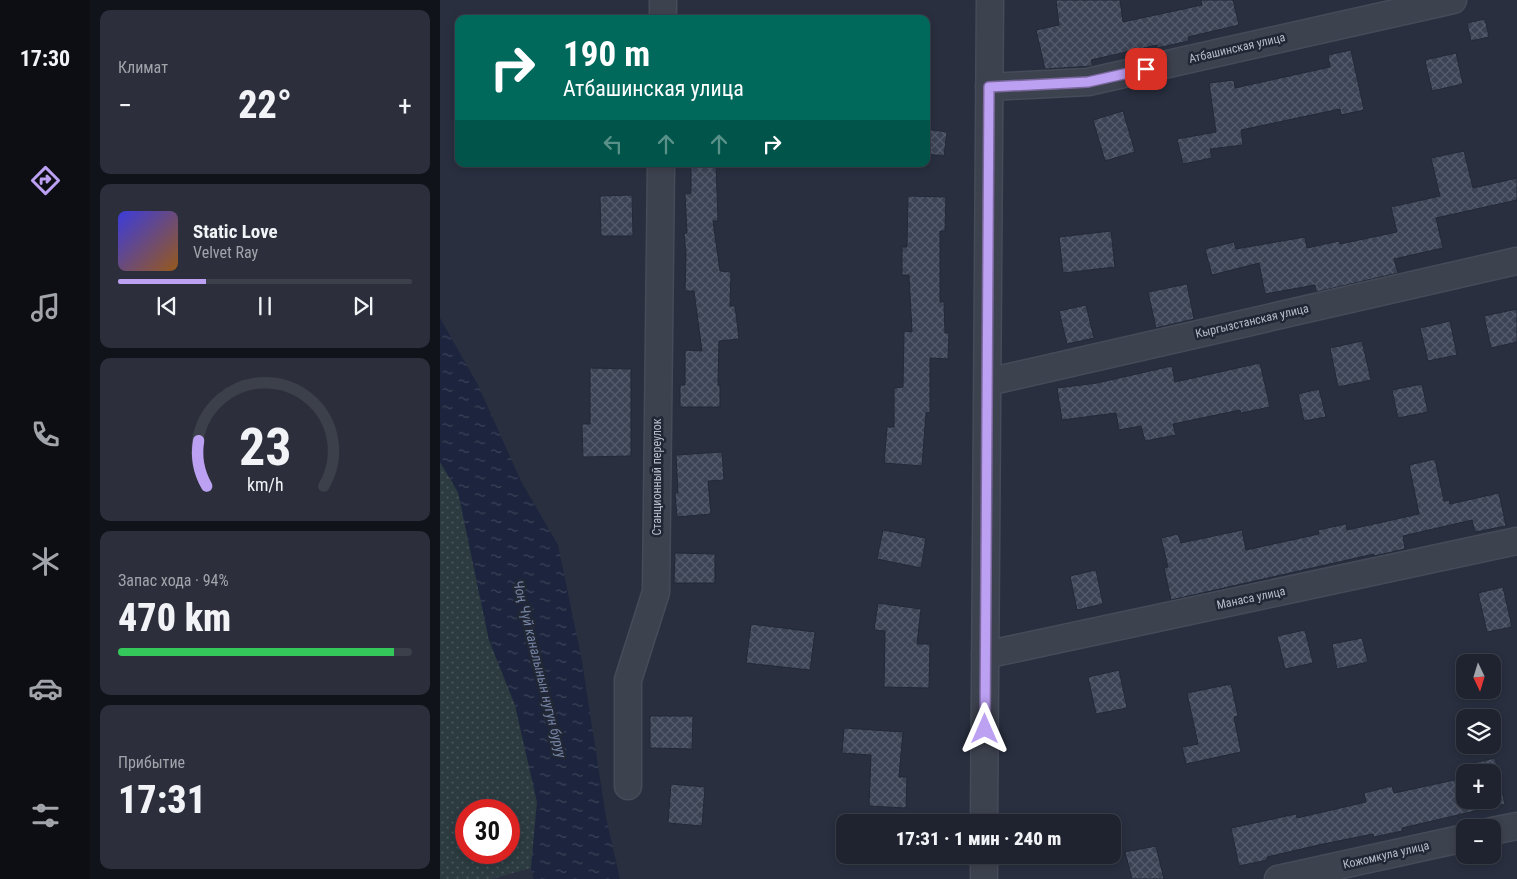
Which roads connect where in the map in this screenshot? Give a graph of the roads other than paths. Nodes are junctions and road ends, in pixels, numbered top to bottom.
1 (663, 0) edge
2 (990, 0) edge
3 (1453, 0) edge
4 (663, 15) edge
5 (989, 87) junction
6 (661, 167) edge
7 (1517, 261) edge
8 (988, 382) junction
9 (1517, 541) edge
10 (985, 655) junction
11 (628, 786) dead end
12 (984, 814) edge
13 (1517, 826) edge
14 (1501, 829) edge
15 (1456, 840) edge
16 (984, 864) edge
17 (984, 879) edge
18 (1278, 879) edge

1 - 4 street
2 - 5 street
3 - 5 street, Атбашинская улица
5 - 8 street
6 - 11 street, Станционный переулок
7 - 8 street, Кыргызстанская улица
8 - 10 street
9 - 10 street, Манаса улица
10 - 12 street
13 - 14 street
15 - 18 street, Кожомкула улица
16 - 17 street

